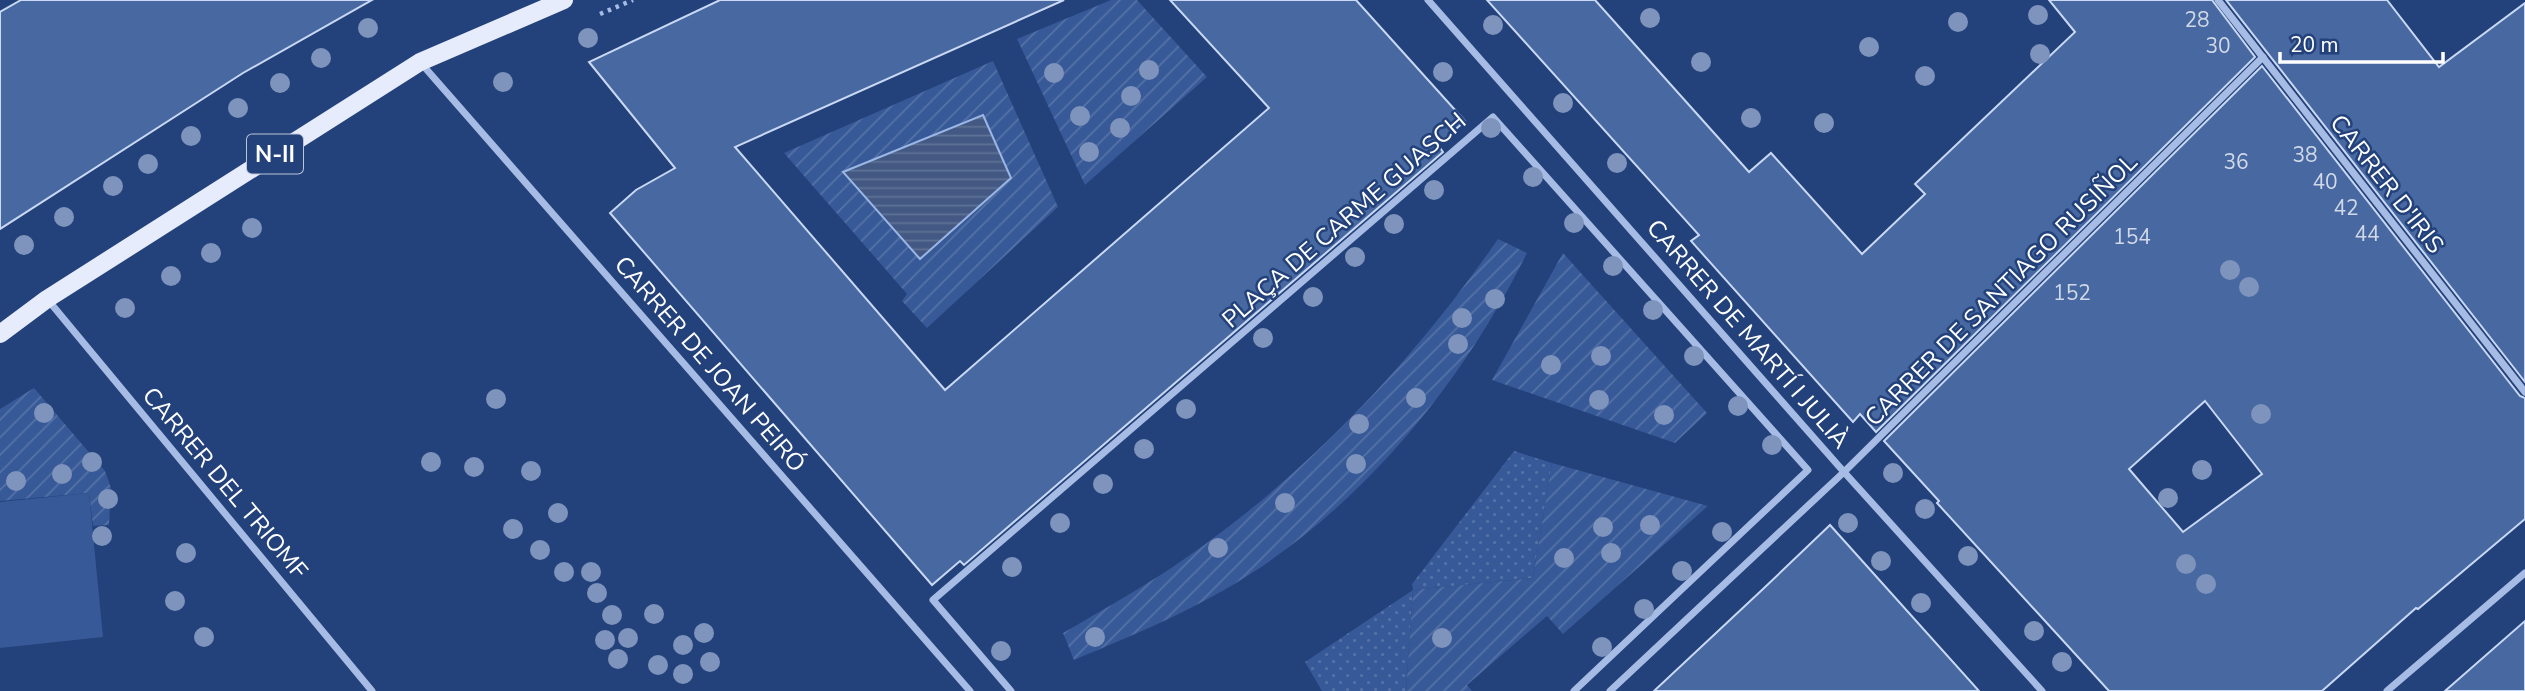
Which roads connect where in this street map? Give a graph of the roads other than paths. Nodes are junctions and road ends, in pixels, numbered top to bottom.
1 (564, 0) edge
2 (1428, 0) edge
3 (2218, 0) edge
4 (2263, 57) junction
5 (420, 62) junction
6 (47, 299) junction
7 (0, 334) edge
8 (2525, 392) edge
9 (1844, 472) junction
10 (2525, 573) edge
11 (372, 691) edge
12 (970, 691) edge
13 (1011, 691) edge
14 (1574, 691) edge
15 (1610, 691) edge
16 (2042, 691) edge
17 (2387, 691) edge

1 - 5 main road, N-II
2 - 9 street, CARRER DE MARTÍ I JULIÀ
3 - 4 street, CARRER D'IRIS
4 - 8 street, CARRER D'IRIS
4 - 9 street, CARRER DE SANTIAGO RUSIÑOL
5 - 6 main road, N-II
5 - 12 street, CARRER DE JOAN PEIRÓ
6 - 7 main road, N-II
6 - 11 street, CARRER DEL TRIOMF
9 - 15 street, CARRER DE SANTIAGO RUSIÑOL
9 - 16 street, CARRER DE MARTÍ I JULIÀ
10 - 17 street
13 - 14 street, PLAÇA DE CARME GUASCH

